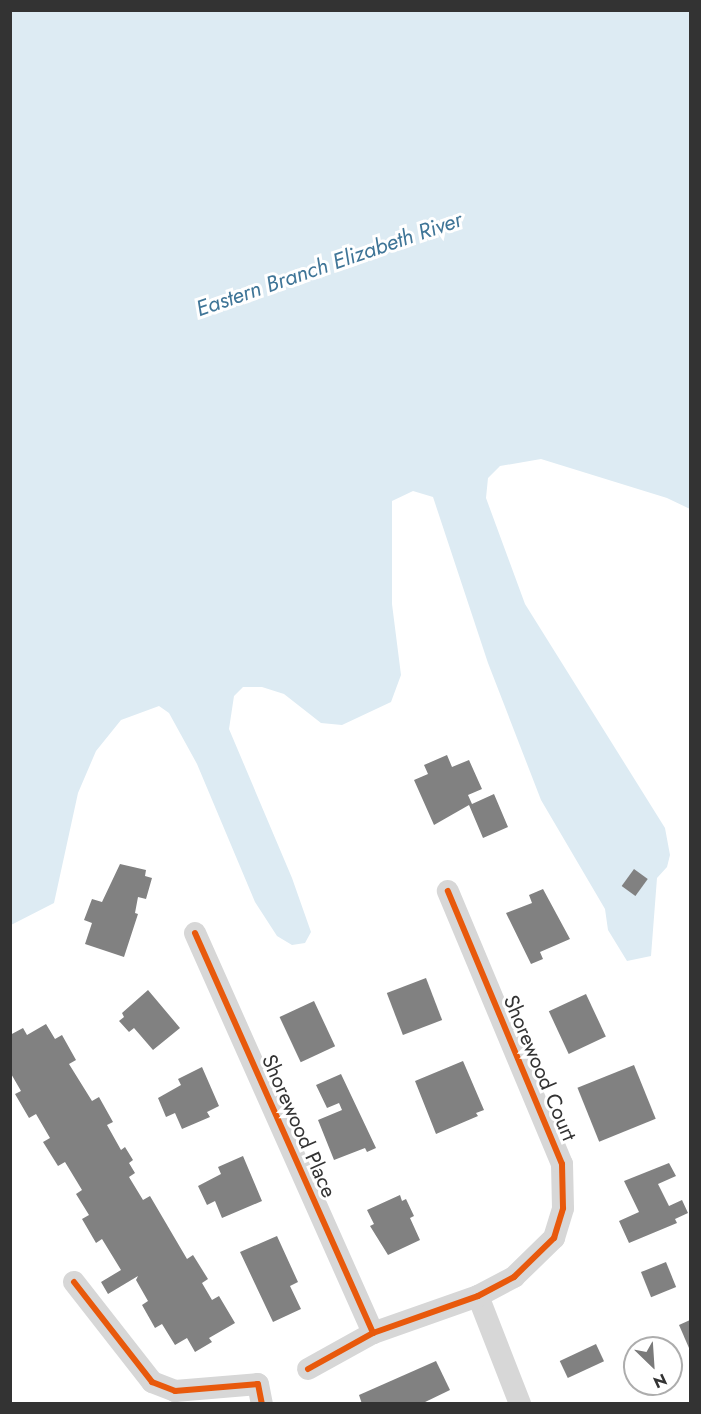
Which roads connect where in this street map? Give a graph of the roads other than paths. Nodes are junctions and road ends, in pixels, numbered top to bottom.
1 (448, 891) dead end
2 (195, 933) dead end
3 (74, 1282) dead end
4 (478, 1296) junction
5 (374, 1333) junction
6 (308, 1369) dead end
7 (260, 1394) edge
8 (520, 1404) edge

1 - 4 street, Shorewood Court
2 - 5 street, Shorewood Place
3 - 7 street
4 - 5 street, Shorewood Court
4 - 8 street
5 - 6 street, Shorewood Court

